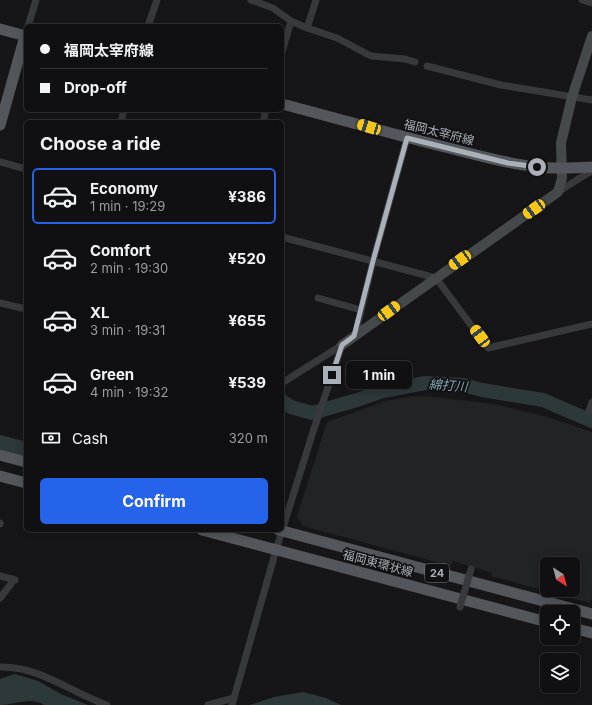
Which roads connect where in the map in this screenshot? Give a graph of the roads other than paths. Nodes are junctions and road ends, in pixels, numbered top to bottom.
1 (36, 0) edge
2 (157, 0) edge
3 (251, 0) edge
4 (316, 0) edge
5 (582, 0) edge
6 (592, 3) edge
7 (291, 21) junction
8 (29, 24) edge
9 (149, 24) edge
10 (308, 28) junction
11 (0, 30) edge
12 (24, 33) edge
13 (592, 36) edge
14 (24, 40) edge
15 (284, 45) edge
16 (415, 62) dead end
17 (427, 66) dead end
18 (572, 97) junction
19 (592, 100) edge
20 (284, 105) edge
21 (0, 125) edge
22 (407, 138) junction
23 (0, 162) edge
24 (592, 167) edge
25 (24, 168) edge
26 (563, 168) junction
27 (592, 171) edge
28 (558, 192) junction
29 (284, 238) edge
30 (373, 261) junction
31 (436, 278) junction
32 (318, 298) dead end
33 (0, 303) edge
34 (24, 309) edge
35 (361, 310) junction
36 (592, 324) edge
37 (354, 336) junction
38 (342, 345) junction
39 (284, 383) edge
40 (592, 402) edge
41 (589, 411) dead end
42 (0, 455) edge
43 (24, 461) edge
44 (0, 476) edge
45 (24, 482) edge
46 (284, 521) edge
47 (284, 531) edge
48 (209, 532) edge
49 (280, 532) edge
50 (276, 550) junction
51 (471, 569) dead end
52 (0, 576) edge
53 (0, 598) edge
54 (460, 607) dead end
55 (592, 614) edge
56 (540, 620) edge
57 (580, 630) edge
58 (592, 633) edge
59 (0, 667) edge
60 (233, 701) edge
61 (107, 705) edge
62 (208, 705) edge

1 - 8 street
2 - 9 street
3 - 7 street
4 - 10 street
5 - 6 street
7 - 10 street
7 - 15 street
10 - 16 street
11 - 12 main road
13 - 18 street
14 - 21 main road
17 - 18 street
18 - 19 street
18 - 26 street
20 - 22 main road, 福岡太宰府線
22 - 26 main road, 福岡太宰府線
22 - 30 street
23 - 25 street
24 - 26 main road, 福岡太宰府線
26 - 28 street
27 - 28 street
28 - 31 street
29 - 30 street
30 - 31 street
30 - 35 street
31 - 36 street
31 - 37 street
32 - 35 street
33 - 34 street
35 - 37 street
37 - 38 street
38 - 39 street
38 - 46 street
40 - 41 street
42 - 43 main road
44 - 45 main road
47 - 55 main road, 福岡東環状線 / 24
48 - 50 main road, 福岡東環状線 / 24
49 - 50 street
50 - 56 main road, 福岡東環状線 / 24
50 - 60 street
51 - 54 street, bridge
52 - 53 street
57 - 58 main road
59 - 61 street
60 - 62 street

